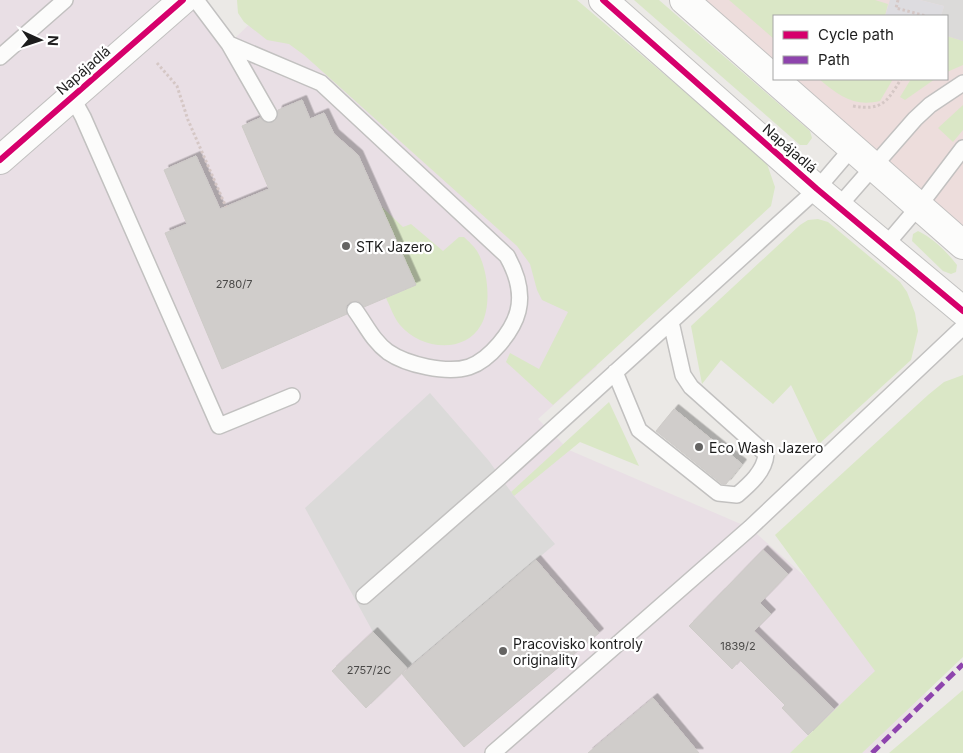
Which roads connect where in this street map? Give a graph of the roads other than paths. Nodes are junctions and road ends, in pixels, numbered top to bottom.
1 (65, 0) edge
2 (183, 0) edge
3 (196, 0) edge
4 (603, 0) edge
5 (689, 2) edge
6 (229, 44) junction
7 (0, 57) edge
8 (773, 77) edge
9 (776, 80) edge
10 (963, 83) edge
11 (72, 97) junction
12 (269, 114) dead end
13 (852, 148) junction
14 (963, 148) edge
15 (0, 160) edge
16 (873, 166) junction
17 (817, 189) junction
18 (919, 206) junction
19 (838, 207) junction
20 (963, 245) edge
21 (885, 246) junction
22 (355, 310) dead end
23 (963, 311) edge
24 (671, 322) junction
25 (963, 327) edge
26 (616, 372) junction
27 (292, 396) dead end
28 (364, 596) dead end
29 (493, 753) edge

1 - 7 lane
2 - 11 street, Napájadlá
3 - 6 lane
4 - 17 street, Napájadlá
5 - 8 street
6 - 12 lane
6 - 22 lane
9 - 13 street
10 - 16 lane
11 - 15 street, Napájadlá
11 - 27 lane
13 - 16 street
13 - 17 lane
14 - 18 lane
16 - 18 street
16 - 19 lane
17 - 19 street, Napájadlá
17 - 24 lane
18 - 20 street
18 - 21 lane
19 - 21 street, Napájadlá
21 - 23 street, Napájadlá
24 - 26 lane
24 - 26 lane
25 - 29 lane
26 - 28 lane

